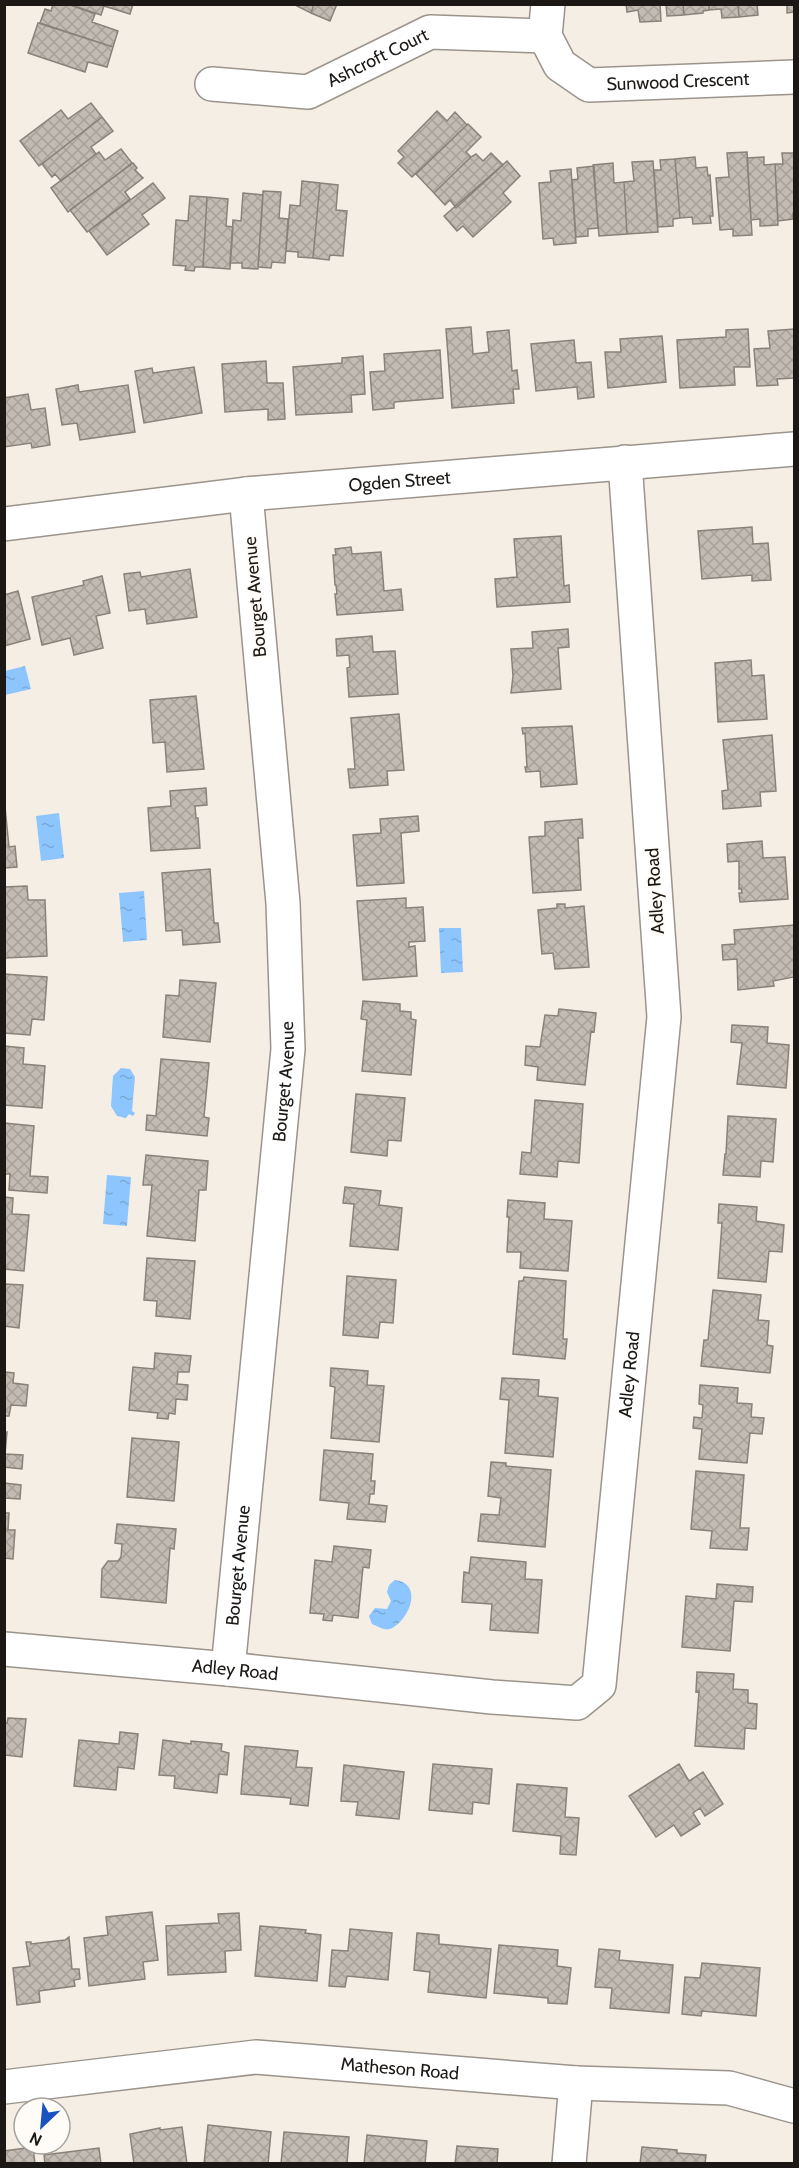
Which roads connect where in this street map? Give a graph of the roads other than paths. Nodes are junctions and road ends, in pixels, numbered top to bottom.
1 (547, 20) edge
2 (795, 78) edge
3 (212, 84) dead end
4 (795, 449) edge
5 (625, 462) junction
6 (246, 494) junction
7 (4, 524) edge
8 (4, 1649) edge
9 (228, 1669) junction
10 (576, 2083) junction
11 (4, 2087) edge
12 (795, 2106) edge
13 (569, 2163) edge

1 - 2 street, Sunwood Crescent
1 - 3 street, Ashcroft Court
4 - 5 street, Ogden Street
5 - 6 street, Ogden Street
5 - 9 street, Adley Road
6 - 7 street, Ogden Street
6 - 9 street, Bourget Avenue
8 - 9 street, Adley Road
10 - 11 street, Matheson Road
10 - 12 street, Matheson Road
10 - 13 street

